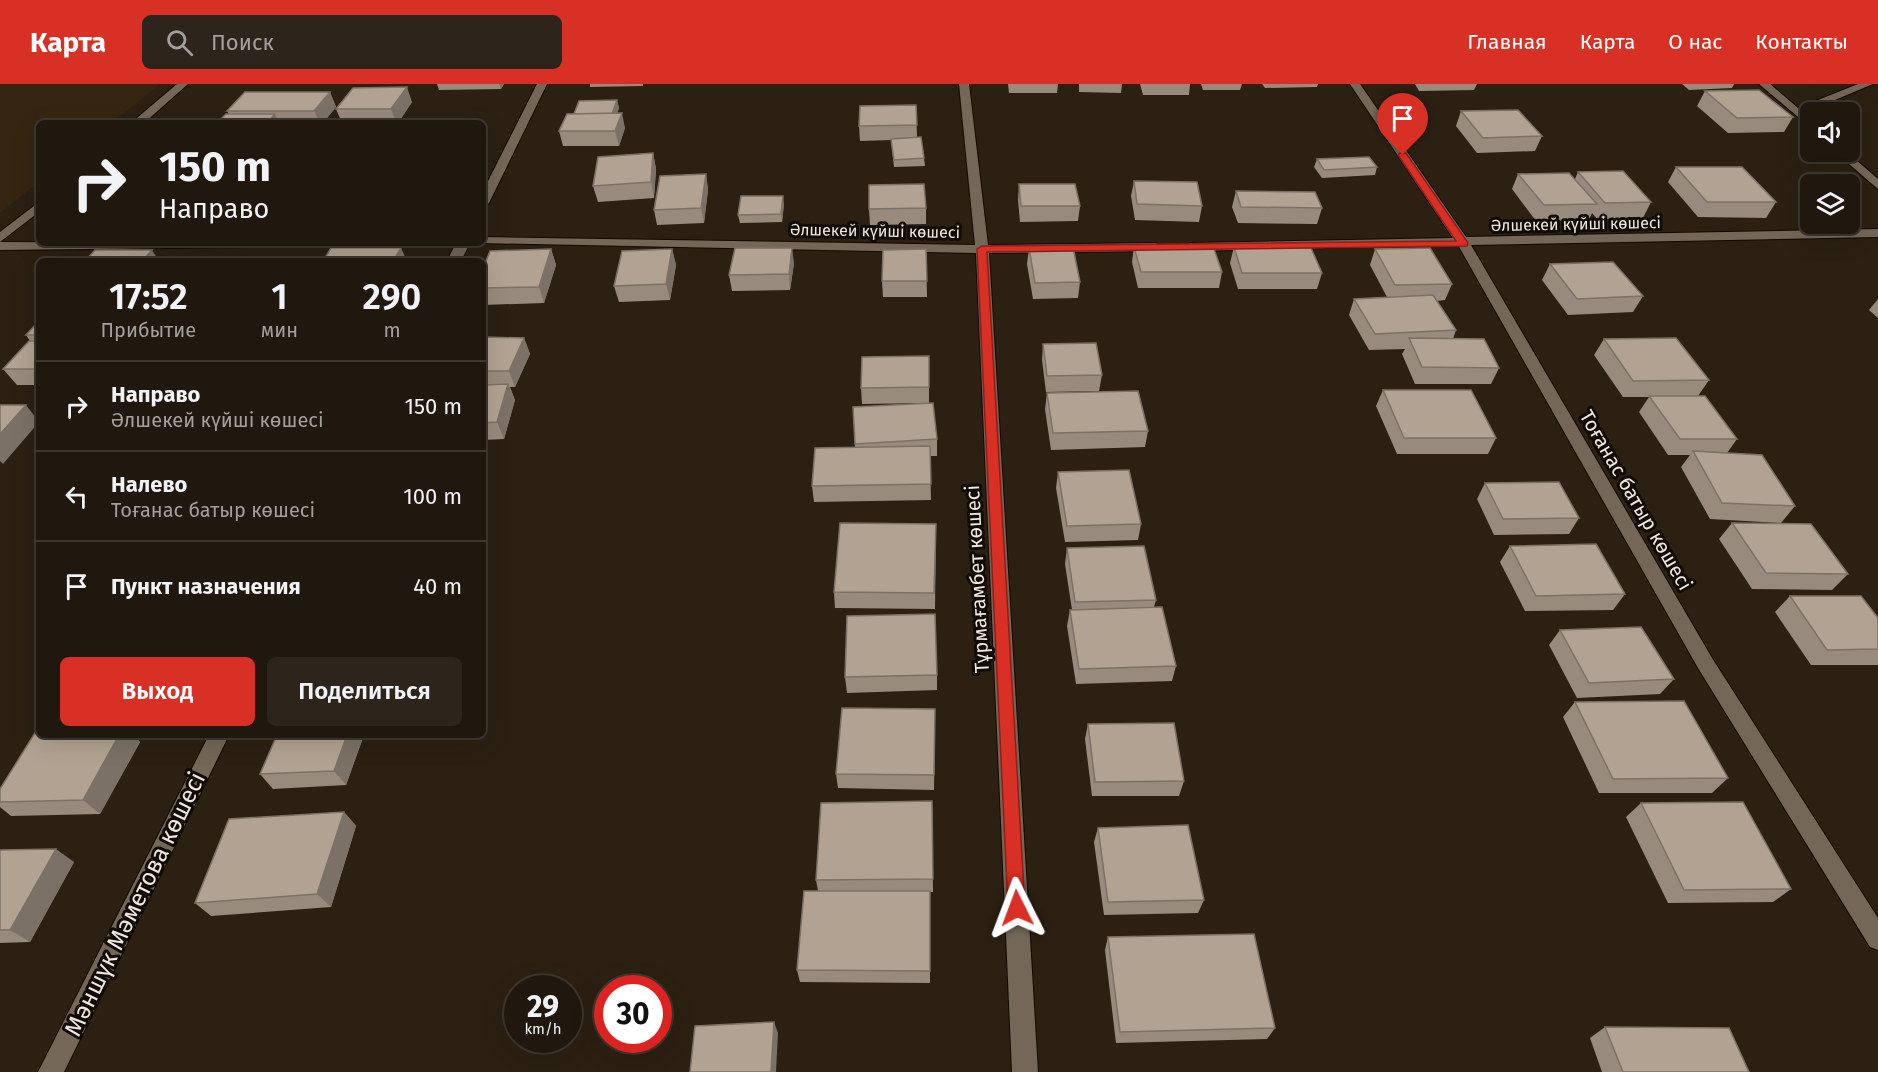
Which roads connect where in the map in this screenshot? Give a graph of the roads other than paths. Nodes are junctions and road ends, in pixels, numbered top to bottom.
1 (183, 84) edge
2 (542, 84) edge
3 (964, 84) edge
4 (1355, 84) edge
5 (1764, 84) edge
6 (1868, 84) edge
7 (1797, 112) junction
8 (1800, 115) edge
9 (141, 120) edge
10 (1852, 162) edge
11 (1878, 185) edge
12 (486, 197) edge
13 (36, 208) edge
14 (1878, 233) edge
15 (0, 238) edge
16 (486, 241) edge
17 (1463, 243) junction
18 (0, 246) edge
19 (36, 246) edge
20 (982, 249) junction
21 (218, 738) edge
22 (1878, 939) edge
23 (51, 1072) edge
24 (1025, 1072) edge

1 - 9 street
2 - 12 street
3 - 20 street, Тұрмағамбет көшесі
4 - 17 street, Тоғанас батыр көшесі
5 - 7 street
6 - 7 street
7 - 8 street
10 - 11 street
13 - 15 street
14 - 17 street, Әлшекей күйші көшесі
16 - 20 street, Әлшекей күйші көшесі
17 - 20 street, Әлшекей күйші көшесі
17 - 22 street, Тоғанас батыр көшесі
18 - 19 street
20 - 24 street, Тұрмағамбет көшесі
21 - 23 street, Мәншүк Мәметова көшесі

